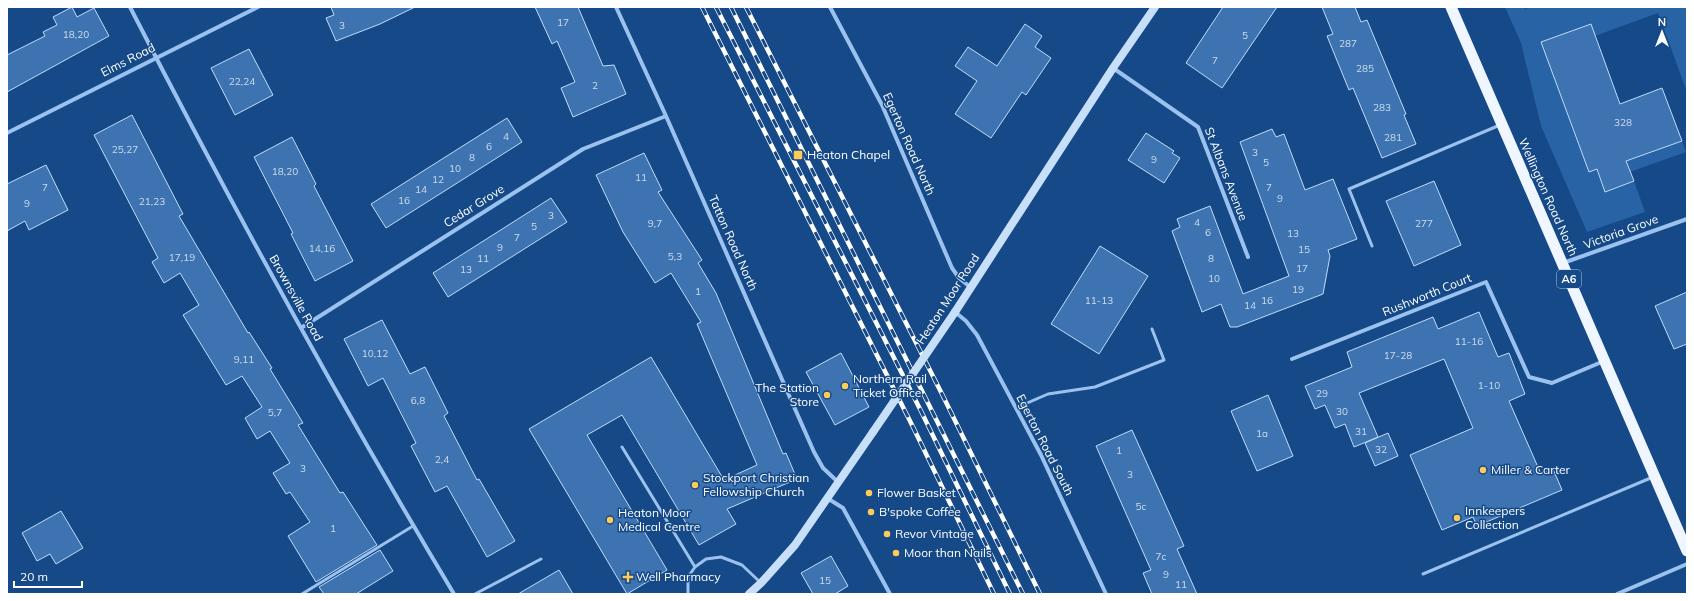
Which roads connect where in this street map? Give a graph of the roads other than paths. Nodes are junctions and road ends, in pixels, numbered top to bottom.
1 (130, 7) edge
2 (258, 7) edge
3 (616, 7) edge
4 (830, 7) edge
5 (1155, 7) edge
6 (1451, 7) edge
7 (156, 57) junction
8 (1113, 68) junction
9 (666, 116) junction
10 (1502, 124) junction
11 (7, 133) edge
12 (1687, 219) edge
13 (1372, 246) dead end
14 (1248, 257) dead end
15 (1562, 263) junction
16 (970, 287) junction
17 (955, 312) junction
18 (301, 328) junction
19 (1152, 329) dead end
20 (1292, 359) dead end
21 (1604, 360) junction
22 (1016, 408) junction
23 (622, 447) dead end
24 (1654, 476) junction
25 (838, 482) junction
26 (828, 498) junction
27 (413, 526) junction
28 (1687, 551) edge
29 (541, 559) dead end
30 (1687, 564) edge
31 (695, 567) junction
32 (1423, 574) dead end
33 (761, 583) junction
34 (302, 594) edge
35 (454, 594) edge
36 (475, 594) edge
37 (688, 594) edge
38 (749, 594) edge
39 (890, 594) edge
40 (1106, 594) edge
41 (1617, 594) edge

1 - 7 street, Brownsville Road
2 - 7 street, Elms Road
3 - 9 street, Tatton Road North
4 - 16 street, Egerton Road North
5 - 8 main road, Heaton Moor Road
6 - 10 highway, Wellington Road North / A6
7 - 11 street, Elms Road
7 - 18 street, Brownsville Road
8 - 14 street, St Albans Avenue
8 - 16 main road, Heaton Moor Road
9 - 18 street, Cedar Grove
9 - 25 street, Tatton Road North
10 - 13 lane
10 - 15 highway, Wellington Road North / A6
12 - 15 street, Victoria Grove
15 - 21 highway, Wellington Road North / A6
16 - 17 main road, Heaton Moor Road
17 - 22 street, Egerton Road South
17 - 25 main road, Heaton Moor Road, bridge
18 - 27 street, Brownsville Road
19 - 22 lane
20 - 21 street, Rushworth Court
21 - 24 highway, Wellington Road North / A6
22 - 40 street, Egerton Road South
23 - 31 lane
24 - 28 highway, Wellington Road North / A6
24 - 32 lane
25 - 26 main road, Heaton Moor Road
26 - 33 main road, Heaton Moor Road
26 - 39 street
27 - 34 lane
27 - 35 street, Brownsville Road
29 - 36 lane
30 - 41 street
31 - 33 lane
31 - 37 lane
33 - 38 main road, Heaton Moor Road

